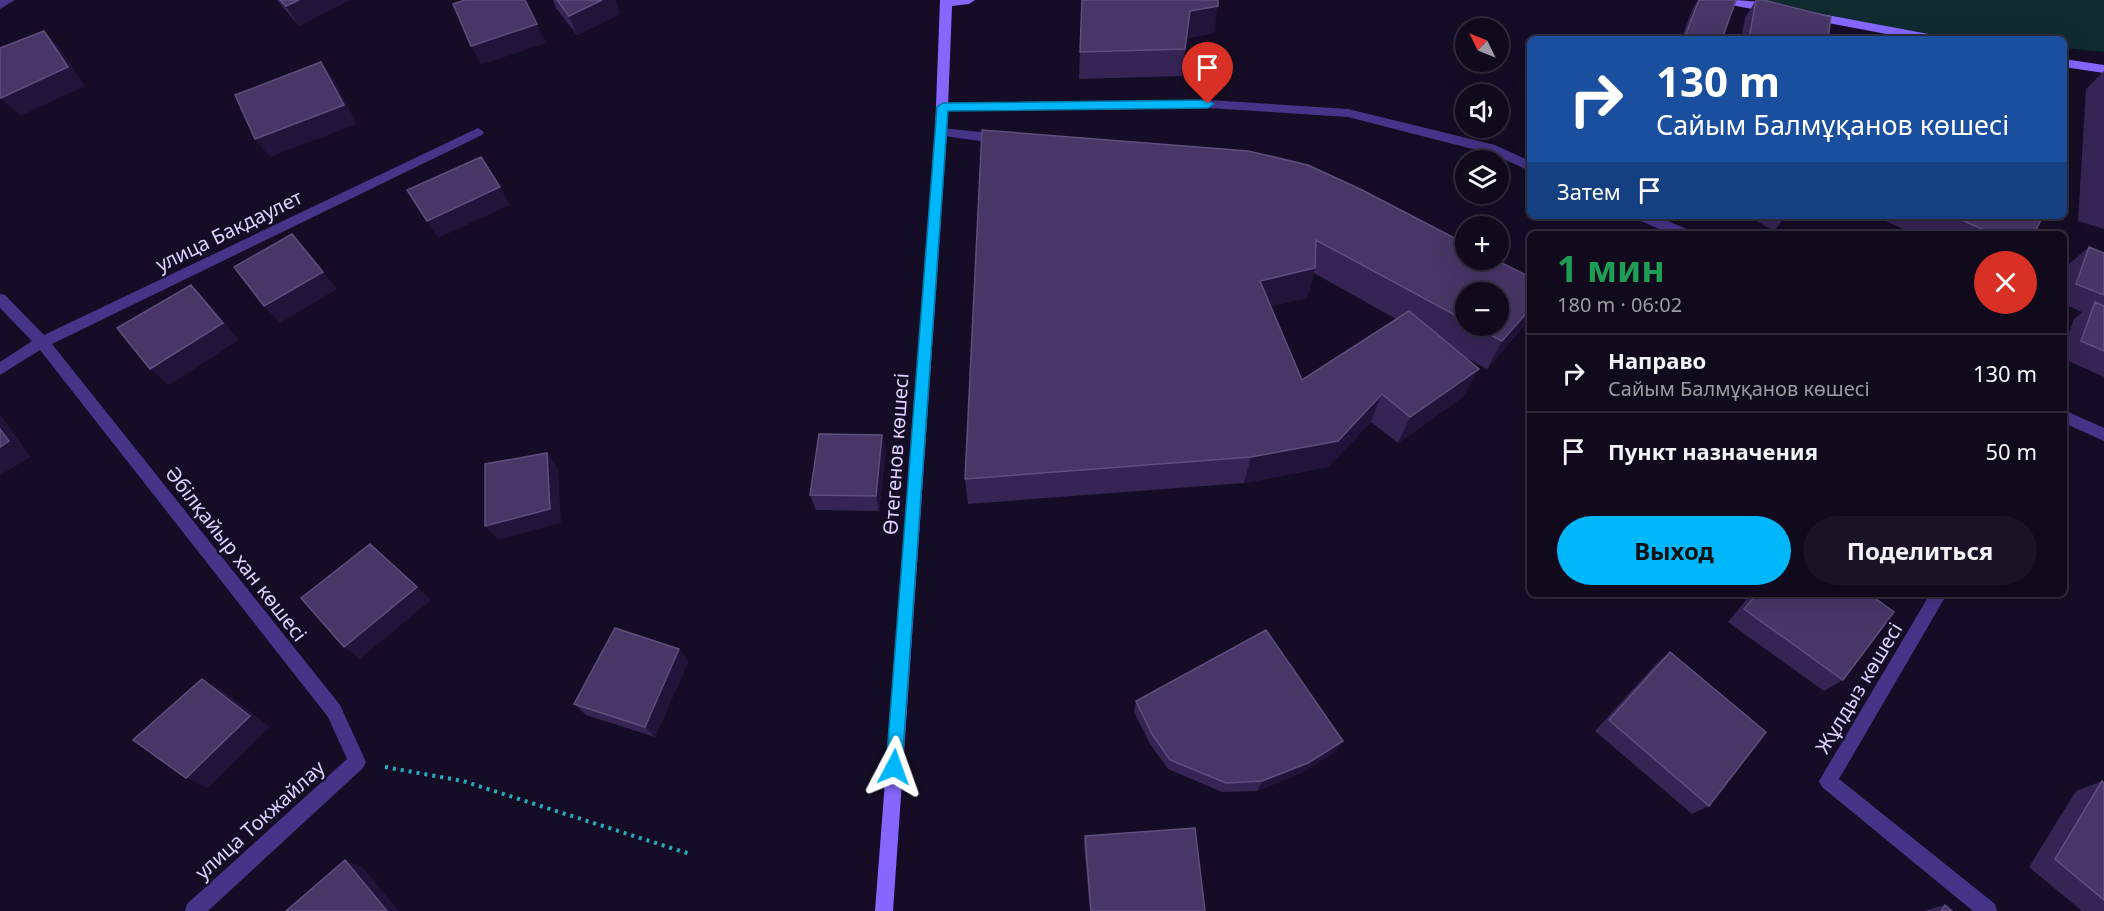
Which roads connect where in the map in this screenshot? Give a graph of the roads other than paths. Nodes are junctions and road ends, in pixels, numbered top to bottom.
1 (9, 0) edge
2 (969, 0) edge
3 (1726, 0) edge
4 (947, 1) edge
5 (0, 5) edge
6 (1918, 36) edge
7 (2067, 63) edge
8 (2104, 69) edge
9 (943, 107) junction
10 (478, 132) dead end
11 (941, 132) junction
12 (1010, 140) edge
13 (1527, 165) edge
14 (1650, 219) edge
15 (1677, 231) edge
16 (0, 299) edge
17 (42, 342) junction
18 (0, 369) edge
19 (2067, 417) edge
20 (2104, 435) edge
21 (1937, 597) edge
22 (357, 762) joint
23 (194, 911) edge
24 (884, 911) edge
25 (1988, 911) edge

1 - 5 street
2 - 4 street
3 - 6 street
4 - 9 street, Өтегенов көшесі
7 - 8 street
9 - 11 street, Өтегенов көшесі
9 - 13 street
10 - 17 street, улица Бакдаулет
11 - 12 street
11 - 24 street, Өтегенов көшесі
14 - 15 street
16 - 17 street, Әбілқайыр хан көшесі
17 - 18 street, улица Бакдаулет
17 - 22 street, Әбілқайыр хан көшесі
19 - 20 street
21 - 25 street, Жұлдыз көшесі
22 - 23 street, улица Токжайлау

